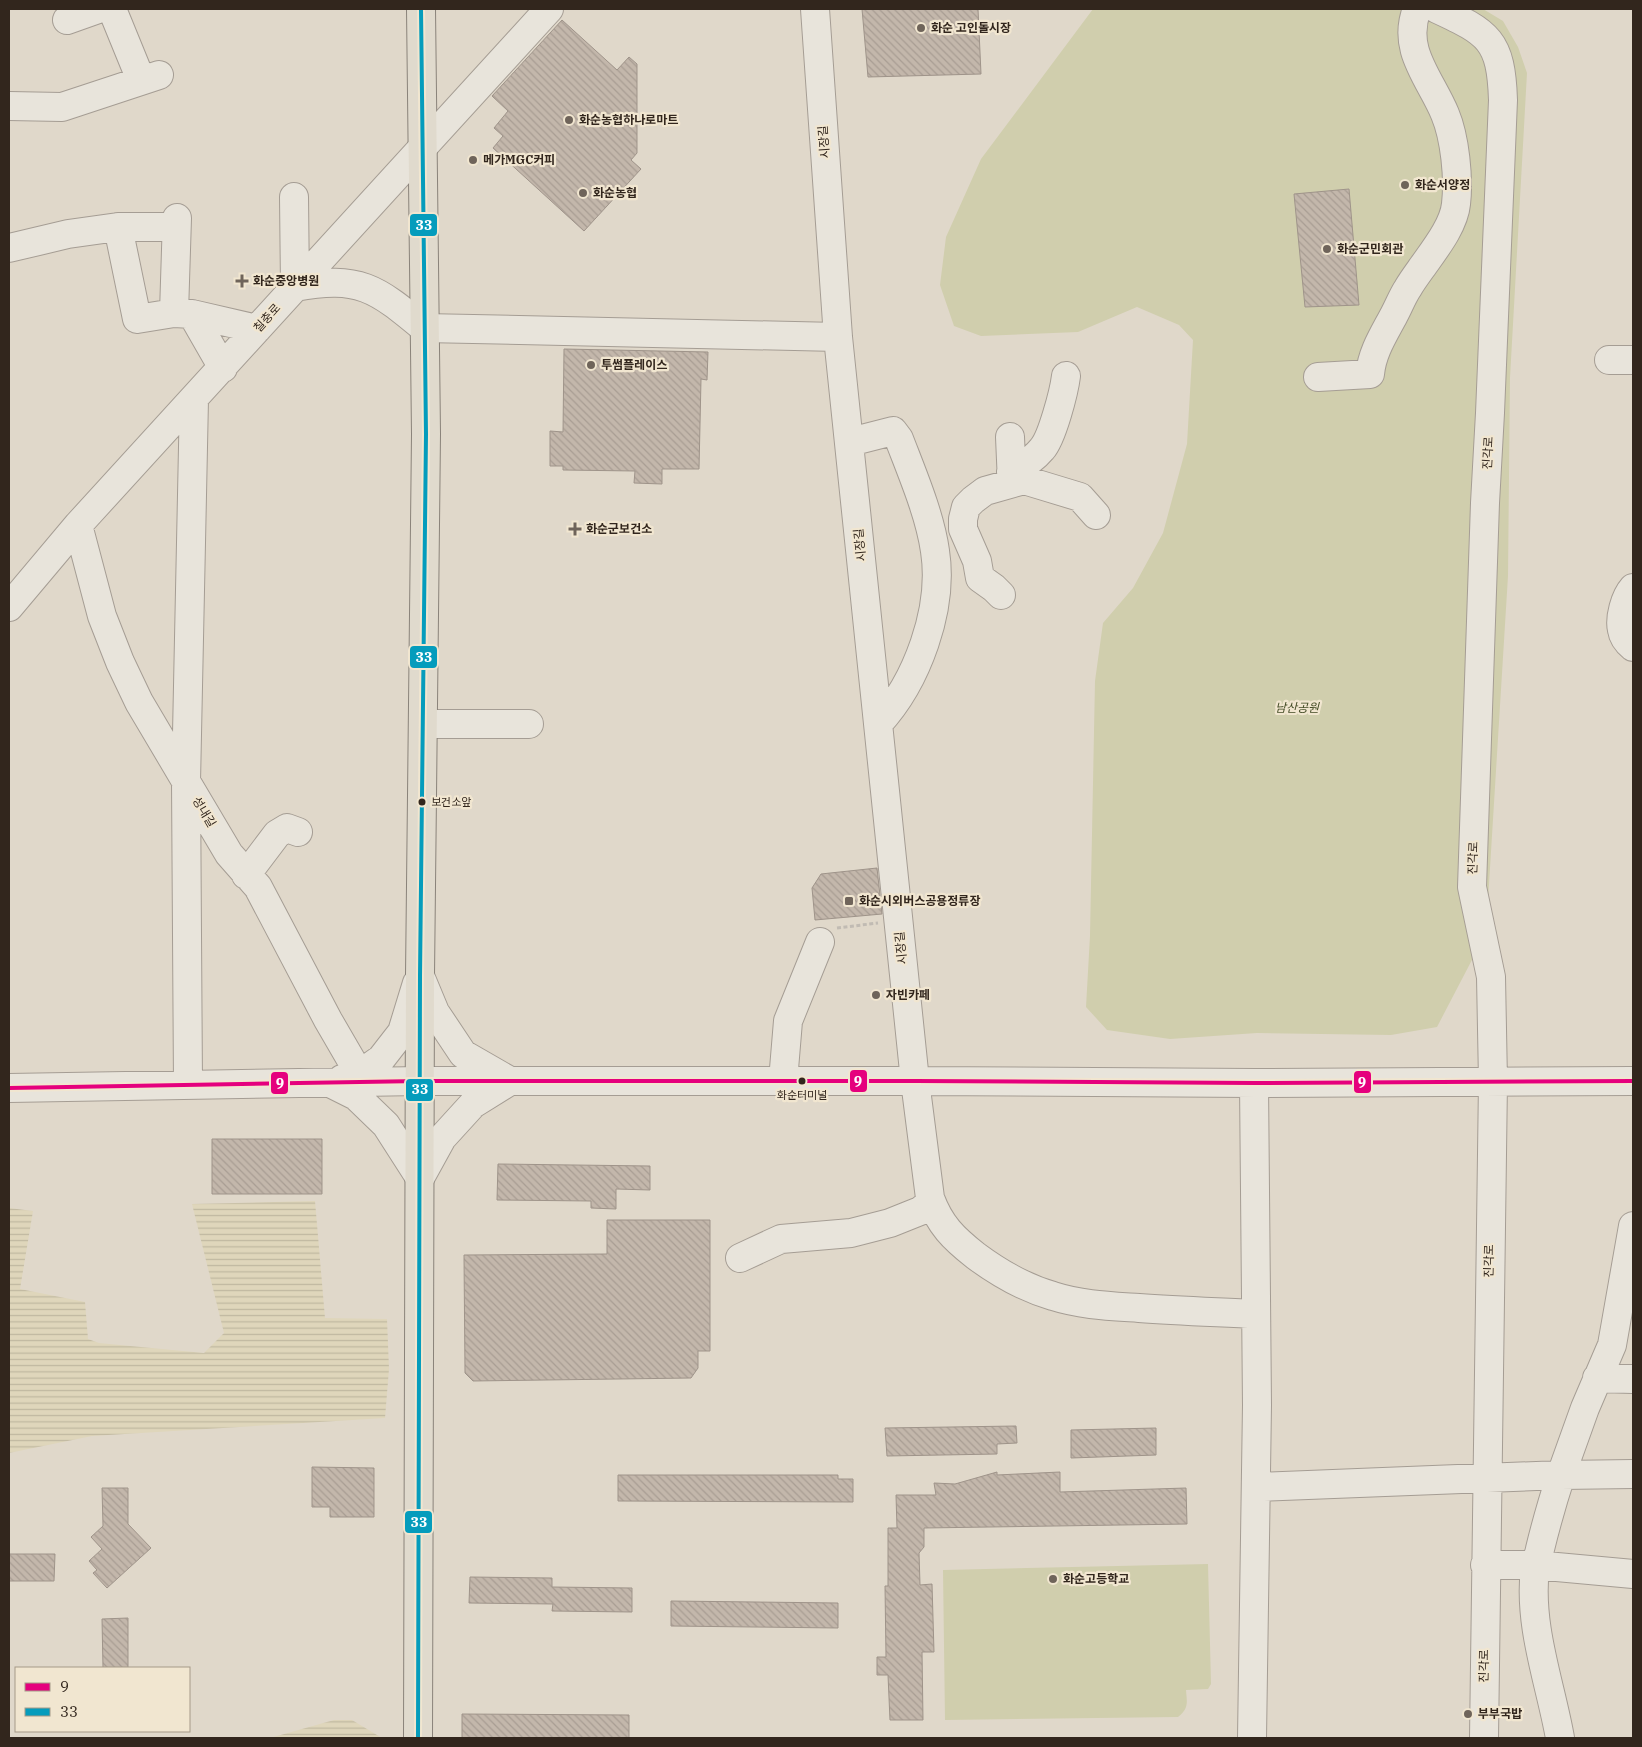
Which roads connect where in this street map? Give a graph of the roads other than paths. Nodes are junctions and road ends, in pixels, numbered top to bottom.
1 (98, 9) edge
2 (112, 9) edge
3 (421, 9) edge
4 (549, 9) edge
5 (815, 9) edge
6 (1417, 9) edge
7 (1437, 9) edge
8 (68, 20) dead end
9 (9, 106) edge
10 (423, 145) junction
11 (294, 197) dead end
12 (118, 227) junction
13 (9, 248) edge
14 (295, 287) junction
15 (183, 314) junction
16 (424, 328) junction
17 (257, 329) junction
18 (838, 337) junction
19 (223, 368) junction
20 (1066, 376) dead end
21 (1318, 377) dead end
22 (194, 399) junction
23 (1010, 437) dead end
24 (850, 442) junction
25 (1012, 478) junction
26 (1096, 515) dead end
27 (78, 525) junction
28 (963, 529) junction
29 (933, 539) junction
30 (1633, 588) edge
31 (1001, 595) dead end
32 (9, 607) edge
33 (1633, 647) edge
34 (423, 724) junction
35 (529, 724) dead end
36 (878, 724) junction
37 (186, 782) junction
38 (298, 832) dead end
39 (246, 875) junction
40 (820, 942) road end
41 (420, 976) junction
42 (362, 1078) junction
43 (420, 1081) junction
44 (510, 1081) junction
45 (783, 1081) junction
46 (914, 1081) junction
47 (1492, 1081) junction
48 (1633, 1081) edge
49 (329, 1083) junction
50 (1254, 1083) junction
51 (188, 1085) junction
52 (9, 1088) edge
53 (420, 1178) junction
54 (931, 1202) junction
55 (1633, 1226) edge
56 (740, 1258) dead end
57 (1629, 1279) edge
58 (1256, 1314) junction
59 (1597, 1378) junction
60 (1633, 1379) edge
61 (1633, 1474) edge
62 (1561, 1475) junction
63 (1486, 1479) junction
64 (1256, 1487) junction
65 (1485, 1565) junction
66 (1535, 1565) junction
67 (1633, 1574) edge
68 (418, 1738) edge
69 (1252, 1738) edge
70 (1484, 1738) edge
71 (1560, 1738) edge

1 - 8 street
2 - 9 street
3 - 10 main road
4 - 10 street, 칠충로
5 - 18 street, 시장길
6 - 21 street
7 - 47 street, 진각로
10 - 14 street, 칠충로
10 - 16 main road
11 - 14 street
12 - 13 street
12 - 15 street
12 - 15 street
14 - 16 street
14 - 17 street, 칠충로
15 - 17 street
15 - 19 street
16 - 18 street
16 - 34 main road
17 - 19 street, 칠충로
18 - 24 street, 시장길
19 - 22 street, 칠충로
20 - 25 street
22 - 27 street, 칠충로
22 - 37 street
23 - 25 street
24 - 29 street
24 - 36 street, 시장길
25 - 26 street
25 - 28 street
27 - 32 street, 칠충로
27 - 37 street, 성내길
28 - 29 street
28 - 31 street
29 - 36 street
30 - 33 street
34 - 35 street
34 - 41 main road
36 - 46 street, 시장길
37 - 39 street, 성내길
37 - 51 street
38 - 39 street
39 - 42 street, 성내길
40 - 45 street
41 - 42 street
41 - 43 main road
41 - 44 street
42 - 43 street
42 - 49 street
43 - 44 street
43 - 53 main road
44 - 45 street
44 - 53 street
45 - 46 street
46 - 50 street
46 - 54 street, 시장길
47 - 48 street
47 - 50 street
47 - 63 street, 진각로
49 - 51 street
49 - 53 street
50 - 58 street
51 - 52 street
53 - 68 main road
54 - 56 street
54 - 58 street, 시장길
55 - 57 street
57 - 59 street
58 - 64 street
59 - 60 street
59 - 62 street
61 - 62 street
62 - 63 street
62 - 66 street
63 - 64 street
63 - 65 street, 진각로
64 - 69 street
65 - 66 street
65 - 70 street, 진각로
66 - 67 street
66 - 71 street

